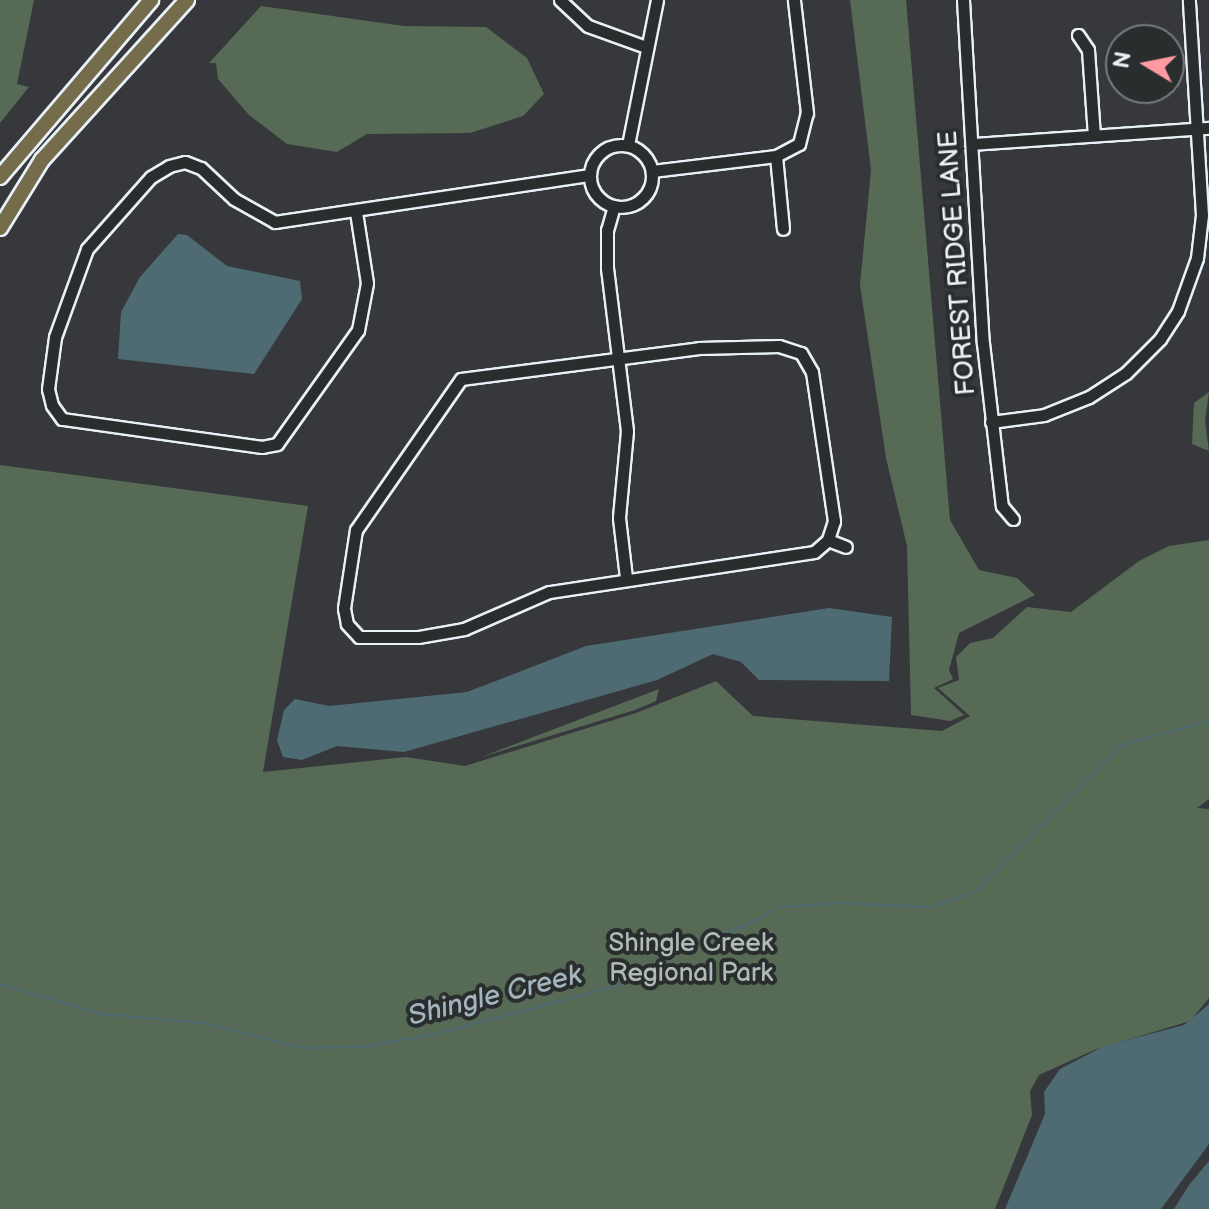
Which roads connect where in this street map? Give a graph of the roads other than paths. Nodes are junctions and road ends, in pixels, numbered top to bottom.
1 (151, 0) edge
2 (187, 0) edge
3 (560, 0) edge
4 (657, 0) edge
5 (794, 0) edge
6 (963, 0) edge
7 (1189, 0) edge
8 (1078, 35) dead end
9 (646, 47) junction
10 (1203, 128) edge
11 (1094, 135) junction
12 (972, 144) junction
13 (628, 145) junction
14 (776, 156) junction
15 (652, 171) junction
16 (590, 175) junction
17 (0, 177) edge
18 (614, 206) junction
19 (356, 212) junction
20 (0, 228) edge
21 (783, 229) dead end
22 (620, 356) junction
23 (991, 422) junction
24 (1013, 519) dead end
25 (828, 540) junction
26 (846, 547) dead end
27 (626, 578) junction

1 - 17 main road
2 - 20 main road
3 - 9 street
4 - 9 street
5 - 14 street
6 - 12 street, FOREST RIDGE LANE
7 - 10 street
8 - 11 street
9 - 13 street
10 - 11 street
10 - 23 street
11 - 12 street
12 - 23 street, FOREST RIDGE LANE
13 - 15 street
13 - 16 street
14 - 15 street
14 - 21 street
15 - 18 street
16 - 18 street
16 - 19 street
18 - 22 street
19 - 19 street
22 - 25 street
22 - 27 street
22 - 27 street
23 - 24 street, FOREST RIDGE LANE
25 - 26 street
25 - 27 street

